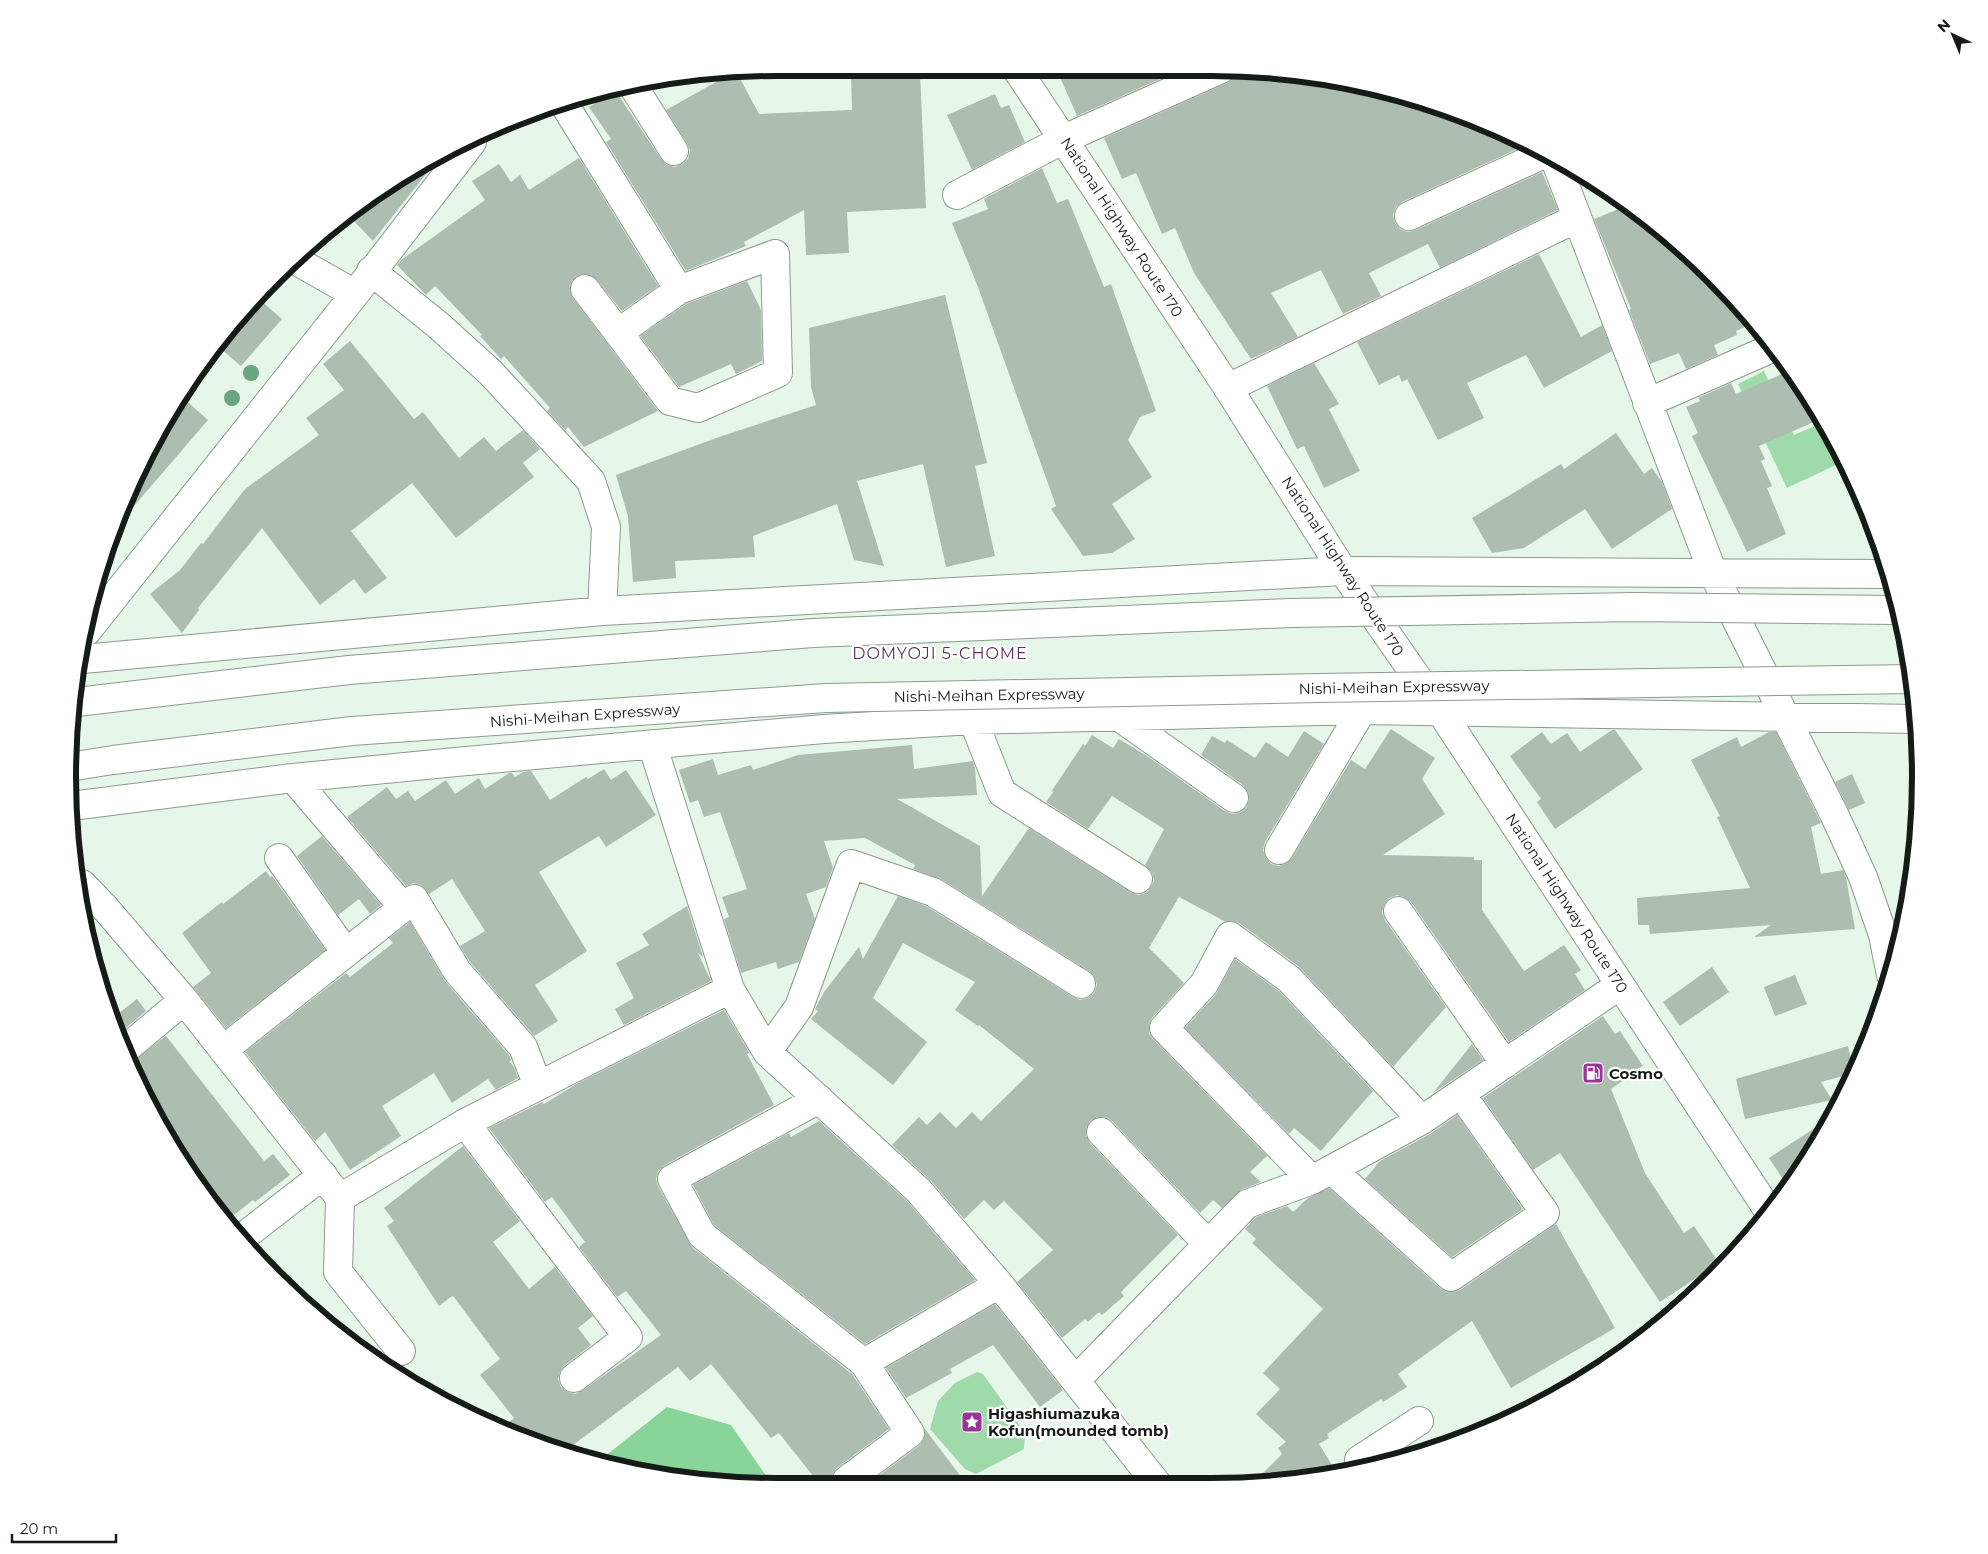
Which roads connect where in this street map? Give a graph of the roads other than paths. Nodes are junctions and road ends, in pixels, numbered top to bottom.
1 (1021, 76) edge
2 (1205, 76) edge
3 (637, 91) edge
4 (567, 109) edge
5 (1064, 139) junction
6 (466, 149) edge
7 (674, 151) dead end
8 (1537, 157) edge
9 (1558, 169) edge
10 (957, 195) dead end
11 (1409, 216) dead end
12 (1577, 218) junction
13 (301, 263) edge
14 (371, 271) junction
15 (585, 289) dead end
16 (679, 290) junction
17 (355, 294) junction
18 (618, 333) junction
19 (1767, 350) edge
20 (1228, 388) junction
21 (1647, 403) junction
22 (1343, 571) junction
23 (1713, 573) junction
24 (1881, 574) edge
25 (602, 610) junction
26 (1891, 610) edge
27 (94, 622) edge
28 (87, 659) edge
29 (1905, 679) edge
30 (81, 702) edge
31 (1362, 710) junction
32 (1442, 712) junction
33 (1118, 716) junction
34 (1786, 716) junction
35 (1909, 719) edge
36 (973, 720) junction
37 (652, 744) junction
38 (76, 766) edge
39 (293, 778) junction
40 (1234, 798) dead end
41 (77, 805) edge
42 (1279, 850) dead end
43 (279, 858) dead end
44 (1138, 879) dead end
45 (85, 887) edge
46 (403, 908) junction
47 (1398, 911) dead end
48 (1892, 931) edge
49 (346, 952) junction
50 (1081, 984) dead end
51 (1620, 985) junction
52 (730, 989) junction
53 (184, 1000) junction
54 (130, 1046) edge
55 (223, 1050) junction
56 (768, 1052) junction
57 (1505, 1064) junction
58 (538, 1086) junction
59 (1461, 1094) junction
60 (819, 1100) junction
61 (1422, 1120) junction
62 (465, 1123) junction
63 (1101, 1132) dead end
64 (323, 1175) junction
65 (1322, 1175) junction
66 (340, 1198) junction
67 (1765, 1206) edge
68 (246, 1234) edge
69 (1208, 1244) junction
70 (999, 1284) junction
71 (401, 1352) dead end
72 (864, 1364) junction
73 (574, 1378) dead end
74 (1076, 1380) junction
75 (1420, 1421) dead end
76 (1360, 1461) edge
77 (850, 1478) edge
78 (1153, 1478) edge

1 - 5 main road, National Highway Route 170
2 - 5 main road
3 - 7 main road
4 - 16 main road
5 - 10 main road
5 - 20 main road, National Highway Route 170
6 - 14 main road
8 - 11 main road
9 - 12 main road
12 - 20 main road
12 - 21 main road
13 - 17 main road
14 - 17 main road
14 - 25 main road
15 - 18 main road
16 - 18 main road
16 - 18 main road
17 - 27 main road
19 - 21 main road
20 - 22 main road, National Highway Route 170
21 - 23 main road
22 - 23 main road
22 - 25 main road
22 - 32 main road, National Highway Route 170
23 - 24 main road
23 - 34 main road
25 - 28 main road
26 - 30 main road, bridge
29 - 38 main road, Nishi-Meihan Expressway, bridge
31 - 32 main road
31 - 33 main road
31 - 42 main road
32 - 34 main road
32 - 51 main road, National Highway Route 170
33 - 36 main road
33 - 40 main road
34 - 35 main road
34 - 48 main road
36 - 37 main road
36 - 44 main road
37 - 39 main road
37 - 52 main road
39 - 41 main road
39 - 46 main road
43 - 49 main road
45 - 53 main road
46 - 49 main road
46 - 58 main road
47 - 57 main road
49 - 55 main road
50 - 56 main road
51 - 57 main road
51 - 67 main road, National Highway Route 170
52 - 56 main road
52 - 58 main road
53 - 54 main road
53 - 55 main road
55 - 64 main road
56 - 60 main road
57 - 59 main road
58 - 62 main road
59 - 61 main road
59 - 65 main road
60 - 70 main road
60 - 72 main road
61 - 65 main road
61 - 65 main road
62 - 66 main road
62 - 73 main road
63 - 69 main road
64 - 66 main road
64 - 68 main road
65 - 69 main road
66 - 71 main road
69 - 74 main road
70 - 72 main road
70 - 74 main road
72 - 77 main road
74 - 78 main road
75 - 76 main road

